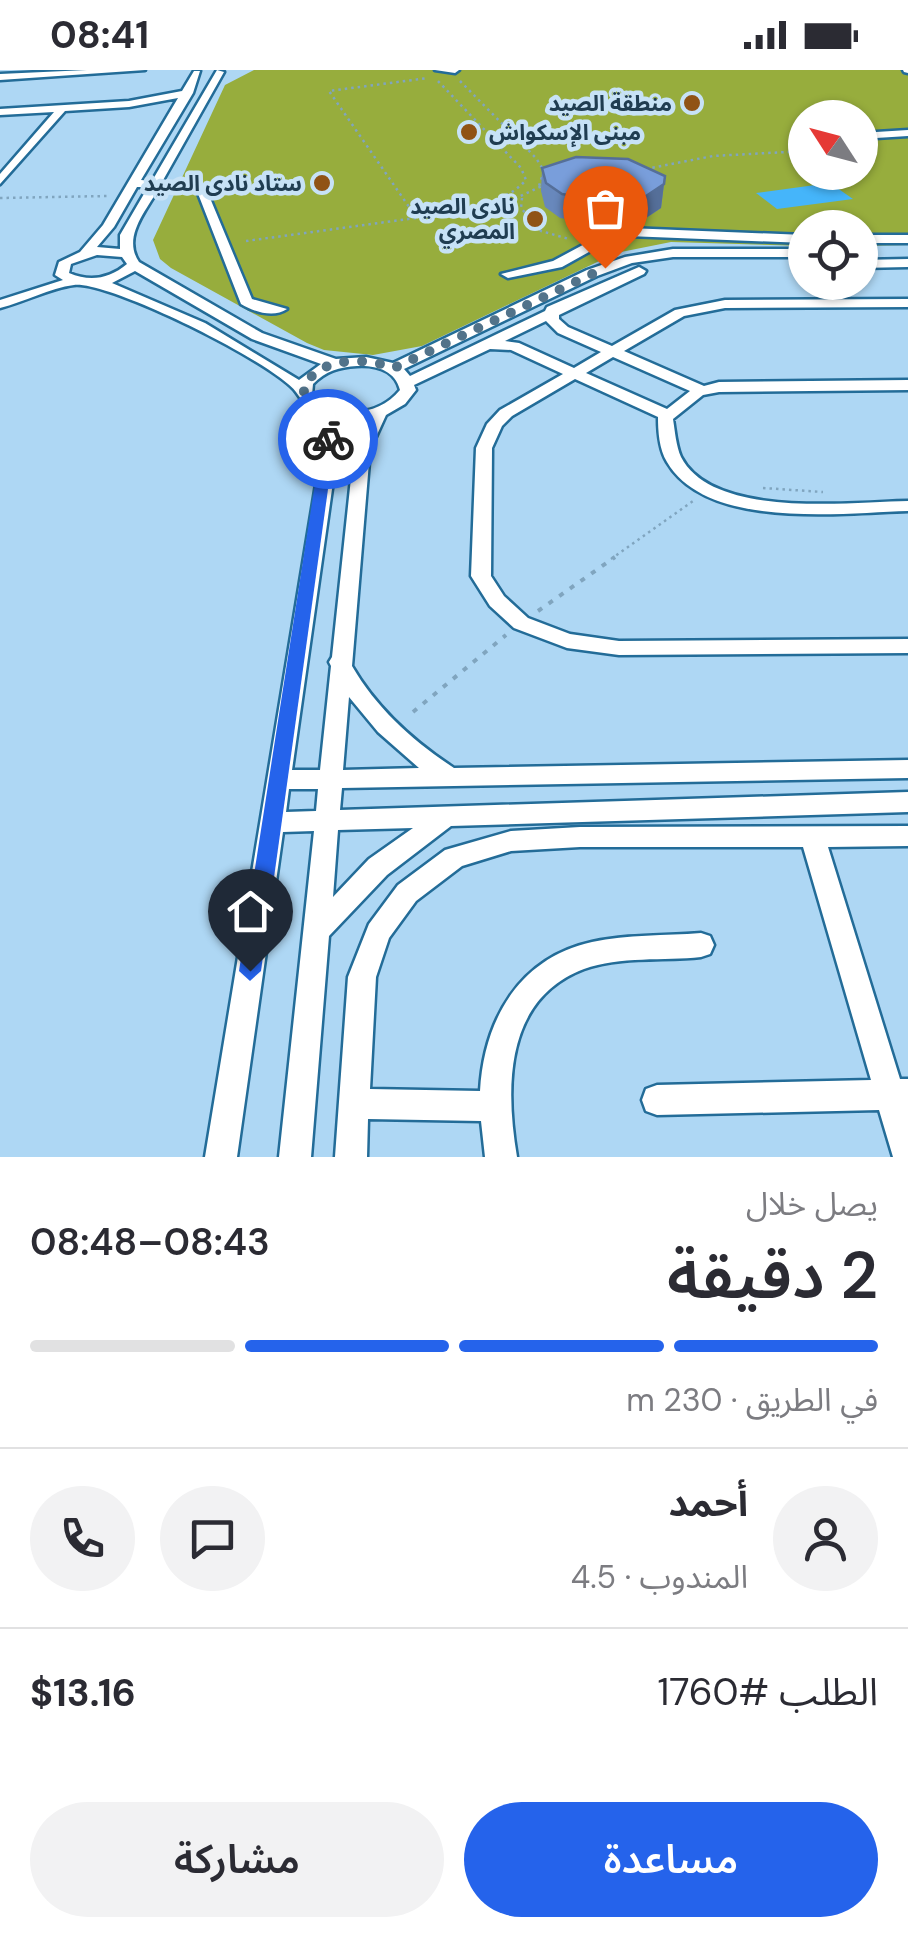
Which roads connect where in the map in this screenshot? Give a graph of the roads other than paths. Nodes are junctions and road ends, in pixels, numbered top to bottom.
1 (17, 70) edge
2 (141, 70) edge
3 (191, 71) edge
4 (225, 71) edge
5 (0, 74) edge
6 (188, 92) junction
7 (60, 111) junction
8 (41, 112) junction
9 (0, 114) edge
10 (173, 115) junction
11 (908, 134) edge
12 (878, 135) edge
13 (0, 162) edge
14 (0, 182) edge
15 (154, 182) junction
16 (134, 183) junction
17 (628, 232) junction
18 (788, 238) edge
19 (878, 239) edge
20 (908, 239) edge
21 (86, 253) junction
22 (878, 253) edge
23 (908, 253) edge
24 (788, 254) edge
25 (130, 259) junction
26 (654, 261) junction
27 (66, 262) junction
28 (908, 263) edge
29 (788, 264) edge
30 (878, 264) edge
31 (508, 274) dead end
32 (82, 281) junction
33 (0, 292) edge
34 (908, 303) edge
35 (0, 304) edge
36 (280, 309) dead end
37 (552, 310) junction
38 (484, 344) junction
39 (610, 351) junction
40 (335, 364) junction
41 (394, 368) junction
42 (573, 373) junction
43 (407, 383) junction
44 (908, 385) edge
45 (702, 390) junction
46 (309, 398) junction
47 (379, 412) junction
48 (667, 415) junction
49 (908, 506) edge
50 (908, 646) edge
51 (340, 662) junction
52 (908, 769) edge
53 (450, 777) junction
54 (329, 779) junction
55 (280, 780) junction
56 (908, 802) edge
57 (448, 816) junction
58 (326, 820) junction
59 (273, 822) junction
60 (812, 836) junction
61 (908, 836) edge
62 (315, 933) junction
63 (701, 945) dead end
64 (899, 1094) edge
65 (657, 1100) dead end
66 (354, 1104) junction
67 (491, 1106) junction
68 (908, 1155) edge
69 (222, 1157) edge
70 (294, 1157) edge
71 (352, 1157) edge
72 (500, 1157) edge

1 - 5 street
2 - 5 street
3 - 4 street
3 - 6 street
4 - 15 street
6 - 7 street
6 - 10 street
7 - 8 street
7 - 10 street
7 - 14 street
8 - 9 street
8 - 13 street
10 - 16 street
11 - 12 street
15 - 16 street
15 - 25 street
15 - 36 street
16 - 21 street
17 - 18 street
17 - 26 street
17 - 31 street
19 - 20 street
21 - 25 street
21 - 27 street
22 - 23 street
24 - 26 street
25 - 32 street
25 - 40 street
26 - 29 street
26 - 37 street
26 - 41 street
27 - 32 street
27 - 33 street
28 - 30 street
32 - 35 street
32 - 46 street
34 - 39 street
37 - 38 street
37 - 39 street
38 - 42 street
38 - 43 street
39 - 42 street
39 - 45 street
40 - 41 street
40 - 46 street
41 - 43 street
42 - 48 street
42 - 50 street
43 - 47 street
44 - 45 street
45 - 48 street
46 - 47 street
46 - 55 street
47 - 51 street
48 - 49 street
51 - 53 street
51 - 54 street
52 - 53 street
53 - 54 street
54 - 55 street
54 - 58 street
55 - 59 street
56 - 57 street
57 - 58 street
57 - 62 street
58 - 59 street
58 - 62 street
59 - 69 street
60 - 61 street
60 - 64 street
60 - 66 street
62 - 70 street
63 - 67 street
64 - 65 street
64 - 68 street
66 - 67 street
66 - 71 street
67 - 72 street

